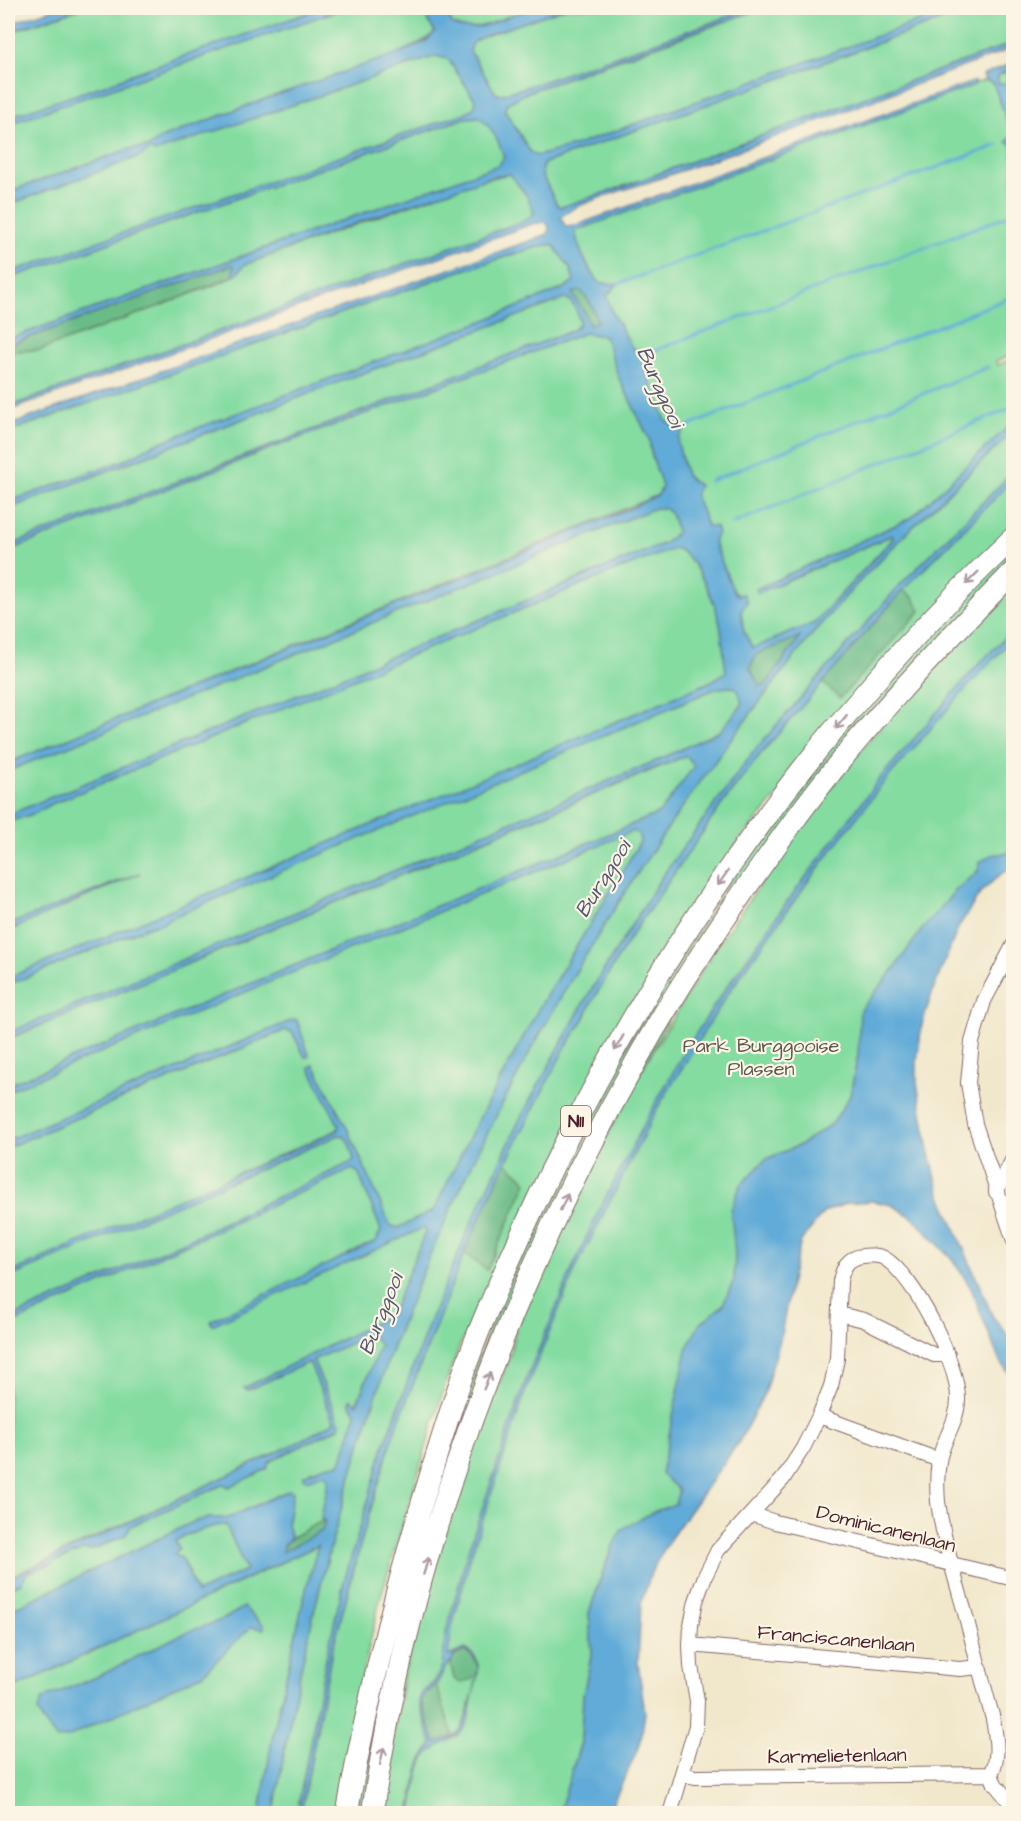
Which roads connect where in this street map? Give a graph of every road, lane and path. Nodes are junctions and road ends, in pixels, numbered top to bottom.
1 (1014, 537) edge
2 (1014, 571) edge
3 (1014, 944) edge
4 (1014, 1156) edge
5 (996, 1192) junction
6 (1014, 1241) edge
7 (839, 1314) junction
8 (948, 1355) junction
9 (819, 1416) junction
10 (939, 1460) junction
11 (751, 1514) junction
12 (951, 1564) junction
13 (1014, 1579) edge
14 (690, 1645) junction
15 (979, 1667) junction
16 (683, 1774) junction
17 (991, 1774) junction
18 (1014, 1807) edge
19 (347, 1814) edge
20 (372, 1814) edge
21 (670, 1814) edge

1 -> 19 highway, N11
20 -> 2 highway, N11
3 - 5 street
4 - 5 street
5 - 6 street
7 - 8 street
7 - 8 street
7 - 9 street
8 - 10 street
9 - 10 street
9 - 11 street
10 - 12 street
11 - 12 street, Dominicanenlaan
11 - 14 street
12 - 13 street, Dominicanenlaan
12 - 15 street
14 - 15 street, Franciscanenlaan
14 - 16 street
15 - 17 street
16 - 17 street, Karmelietenlaan
16 - 21 street
17 - 18 street

